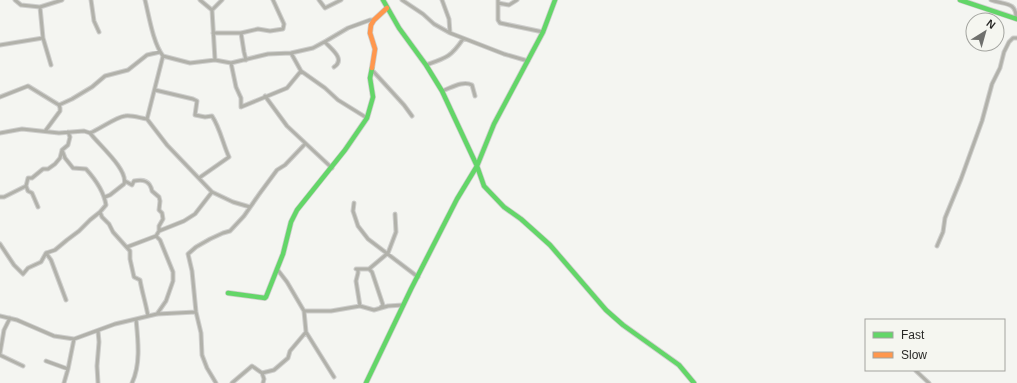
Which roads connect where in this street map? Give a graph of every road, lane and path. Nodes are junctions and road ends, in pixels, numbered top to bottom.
1 (15, 0) edge
2 (62, 0) edge
3 (91, 0) edge
4 (145, 0) edge
5 (200, 0) edge
6 (222, 0) edge
7 (273, 0) edge
8 (319, 0) edge
9 (341, 0) edge
10 (384, 0) edge
11 (402, 0) edge
12 (442, 0) edge
13 (517, 0) edge
14 (555, 0) edge
15 (960, 0) edge
16 (992, 0) edge
17 (498, 2) edge
18 (40, 7) junction
19 (388, 8) junction
20 (212, 10) junction
21 (1016, 19) edge
22 (374, 20) junction
23 (99, 32) dead end
24 (543, 32) junction
25 (213, 33) junction
26 (241, 33) junction
27 (450, 33) junction
28 (43, 38) junction
29 (1017, 38) edge
30 (463, 39) junction
31 (325, 42) junction
32 (0, 45) edge
33 (160, 52) junction
34 (291, 53) junction
35 (163, 56) junction
36 (215, 60) junction
37 (246, 60) junction
38 (528, 60) junction
39 (231, 63) junction
40 (51, 65) dead end
41 (426, 65) junction
42 (334, 67) dead end
43 (372, 70) junction
44 (301, 71) junction
45 (155, 90) junction
46 (442, 92) junction
47 (265, 96) junction
48 (475, 96) dead end
49 (0, 97) edge
50 (59, 105) junction
51 (412, 116) dead end
52 (367, 118) junction
53 (147, 119) junction
54 (46, 130) junction
55 (68, 132) junction
56 (0, 133) edge
57 (90, 133) junction
58 (305, 144) junction
59 (62, 150) junction
60 (477, 166) junction
61 (332, 168) junction
62 (199, 178) junction
63 (125, 181) junction
64 (26, 186) junction
65 (212, 192) junction
66 (0, 197) edge
67 (105, 197) junction
68 (354, 203) dead end
69 (38, 207) dead end
70 (250, 207) junction
71 (100, 212) junction
72 (395, 214) dead end
73 (159, 231) junction
74 (156, 236) junction
75 (0, 244) edge
76 (127, 246) junction
77 (937, 246) dead end
78 (46, 253) junction
79 (388, 253) junction
80 (277, 269) junction
81 (369, 269) junction
82 (418, 277) junction
83 (228, 293) dead end
84 (66, 300) dead end
85 (403, 305) junction
86 (360, 306) junction
87 (380, 308) junction
88 (304, 311) junction
89 (196, 312) junction
90 (157, 314) junction
91 (0, 316) edge
92 (148, 316) junction
93 (10, 318) junction
94 (136, 319) junction
95 (98, 331) junction
96 (306, 332) junction
97 (74, 338) junction
98 (0, 354) edge
99 (46, 361) dead end
100 (23, 366) dead end
101 (68, 369) junction
102 (916, 371) edge
103 (262, 373) junction
104 (334, 376) dead end
105 (64, 383) edge
106 (98, 383) edge
107 (132, 383) edge
108 (216, 383) edge
109 (232, 383) edge
110 (263, 383) edge
111 (366, 383) edge
112 (694, 383) edge
113 (929, 383) edge

1 - 18 street
2 - 18 street
3 - 23 street
4 - 33 street
5 - 20 street
6 - 20 street
7 - 26 street
8 - 9 street
10 - 19 main road
11 - 27 street
12 - 27 street
13 - 17 street
14 - 24 main road
15 - 21 main road
16 - 21 street
17 - 24 street
18 - 28 street
19 - 22 main road
19 - 41 main road
20 - 25 street
22 - 31 street
22 - 43 main road
24 - 38 main road
25 - 26 street
25 - 36 street
26 - 37 street
27 - 30 street
28 - 32 street
28 - 40 street
29 - 77 street
30 - 38 street
30 - 41 street
31 - 34 street
31 - 42 street
33 - 35 street
33 - 50 street
34 - 37 street
34 - 44 street
35 - 36 street
35 - 45 street
36 - 39 street
37 - 39 street
38 - 60 main road
39 - 47 street
41 - 46 main road
43 - 51 street
43 - 52 main road
44 - 47 street
44 - 52 street
45 - 53 street
45 - 62 street
46 - 48 street
46 - 60 main road
47 - 58 street
49 - 50 street
50 - 54 street
52 - 61 main road
53 - 57 street
53 - 62 street
54 - 55 street
54 - 56 street
55 - 57 street
55 - 59 street
57 - 63 street
58 - 61 street
58 - 70 street
59 - 64 street
59 - 67 street
60 - 82 main road
60 - 112 main road
61 - 80 main road
62 - 65 street
63 - 67 street
63 - 73 street
64 - 66 street
64 - 69 street
65 - 70 street
65 - 73 street
67 - 71 street
68 - 79 street
70 - 89 street
71 - 76 street
71 - 78 street
72 - 79 street
73 - 74 street
74 - 76 street
74 - 90 street
75 - 78 street
76 - 92 street
78 - 84 street
79 - 81 street
79 - 82 street
80 - 83 main road
80 - 88 street
81 - 86 street
81 - 87 street
82 - 85 main road
85 - 87 street
85 - 111 main road
86 - 87 street
86 - 88 street
88 - 96 street
89 - 90 street
89 - 108 street
90 - 92 street
91 - 93 street
92 - 94 street
93 - 97 street
93 - 98 street
94 - 95 street
94 - 107 street
95 - 97 street
95 - 106 street
96 - 103 street
96 - 104 street
97 - 101 street
98 - 100 street
99 - 101 street
101 - 105 street
102 - 113 street
103 - 109 street
103 - 110 street

